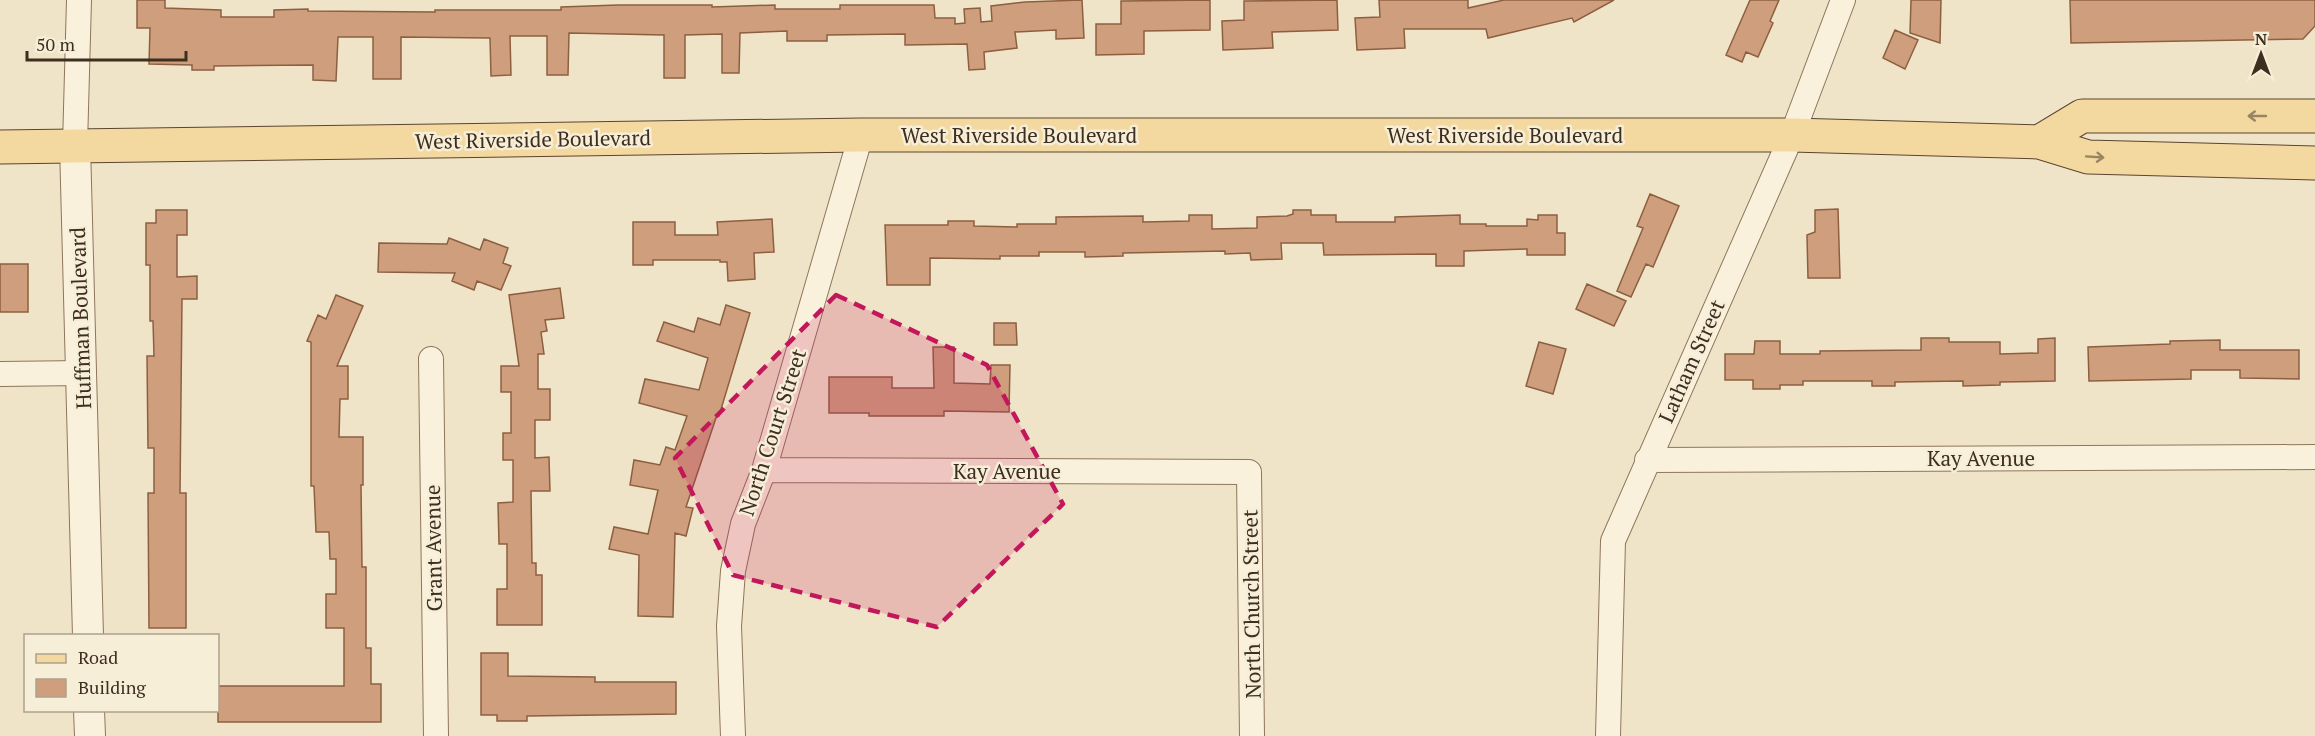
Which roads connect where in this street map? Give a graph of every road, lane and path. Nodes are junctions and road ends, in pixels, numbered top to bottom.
1 (79, 0) edge
2 (1843, 0) edge
3 (2315, 116) edge
4 (861, 135) junction
5 (1792, 135) junction
6 (2039, 142) junction
7 (75, 145) junction
8 (0, 147) edge
9 (2315, 164) edge
10 (431, 359) dead end
11 (82, 373) junction
12 (0, 374) edge
13 (2315, 457) edge
14 (1647, 460) junction
15 (764, 470) junction
16 (1249, 472) joint
17 (88, 634) edge
18 (89, 712) edge
19 (90, 736) edge
20 (435, 736) edge
21 (733, 736) edge
22 (1252, 736) edge
23 (1608, 736) edge

1 - 7 street, Huffman Boulevard
2 - 5 street, Latham Street
3 -> 6 main road
4 - 5 main road, West Riverside Boulevard
4 - 7 main road, West Riverside Boulevard
4 - 15 street, North Court Street
5 - 6 main road, West Riverside Boulevard
5 - 14 street, Latham Street
6 -> 9 main road, West Riverside Boulevard
7 - 8 main road, West Riverside Boulevard
7 - 11 street, Huffman Boulevard
10 - 20 street, Grant Avenue
11 - 12 street
11 - 17 street, Huffman Boulevard
13 - 14 street, Kay Avenue
14 - 23 street, Latham Street
15 - 16 street, Kay Avenue
15 - 21 street, North Court Street
16 - 22 street, North Church Street
18 - 19 street

